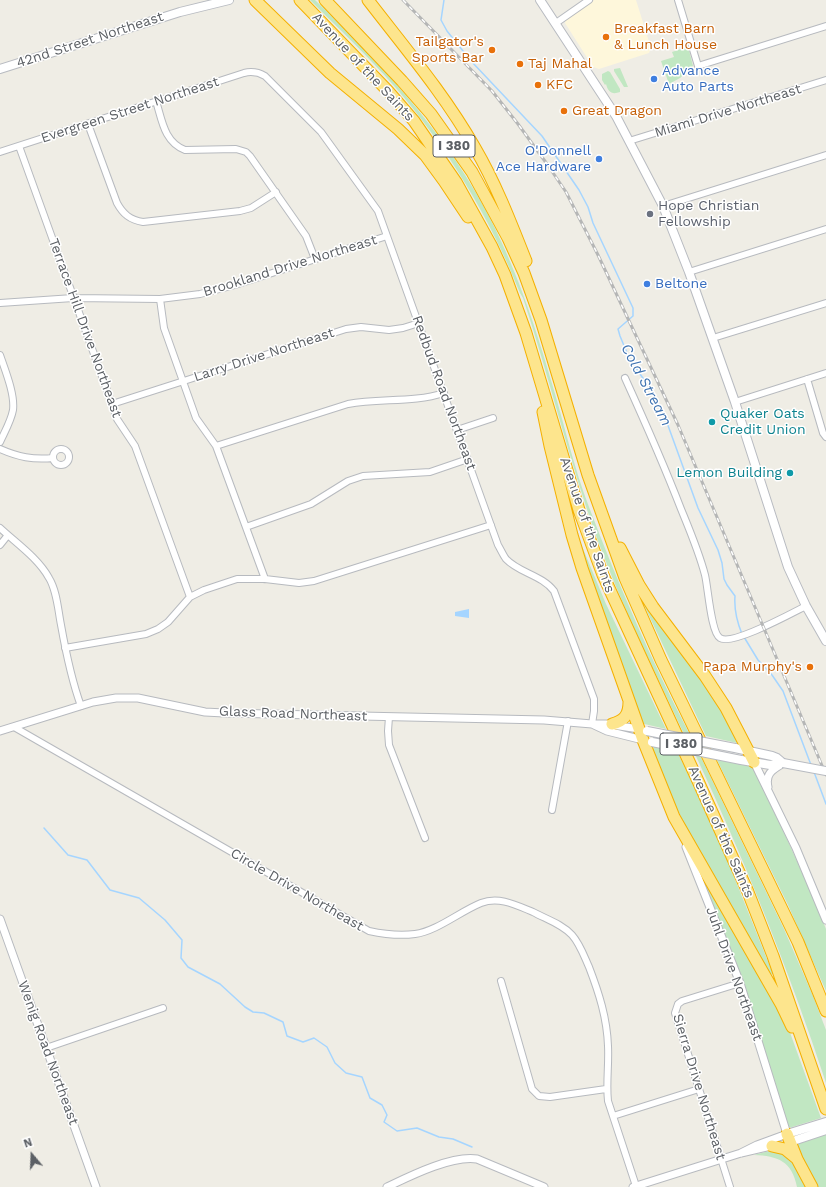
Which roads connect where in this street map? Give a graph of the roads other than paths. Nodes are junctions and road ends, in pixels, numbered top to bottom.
1 (208, 0) edge
2 (229, 0) edge
3 (255, 0) edge
4 (300, 0) edge
5 (325, 0) edge
6 (368, 0) edge
7 (540, 0) edge
8 (589, 0) edge
9 (678, 0) edge
10 (180, 12) junction
11 (556, 23) junction
12 (826, 26) edge
13 (0, 69) edge
14 (260, 73) joint
15 (826, 80) edge
16 (156, 101) junction
17 (88, 124) junction
18 (629, 141) junction
19 (19, 146) junction
20 (0, 152) edge
21 (826, 155) edge
22 (276, 192) junction
23 (663, 206) junction
24 (826, 230) edge
25 (387, 236) junction
26 (315, 259) junction
27 (689, 272) junction
28 (505, 275) junction
29 (73, 298) junction
30 (160, 299) junction
31 (0, 303) edge
32 (826, 303) edge
33 (541, 320) junction
34 (418, 324) junction
35 (713, 338) junction
36 (0, 355) edge
37 (826, 373) edge
38 (625, 378) dead end
39 (807, 379) junction
40 (182, 380) junction
41 (540, 382) junction
42 (444, 393) junction
43 (735, 402) junction
44 (112, 404) junction
45 (492, 418) dead end
46 (457, 430) junction
47 (826, 437) edge
48 (0, 442) edge
49 (216, 446) junction
50 (0, 450) edge
51 (52, 458) dead end
52 (468, 459) junction
53 (597, 501) junction
54 (492, 525) junction
55 (246, 527) junction
56 (0, 528) edge
57 (8, 535) junction
58 (0, 545) edge
59 (264, 579) junction
60 (190, 598) junction
61 (806, 606) junction
62 (826, 642) edge
63 (65, 648) junction
64 (629, 702) junction
65 (81, 706) junction
66 (389, 717) junction
67 (568, 721) junction
68 (592, 724) junction
69 (612, 724) junction
70 (14, 727) junction
71 (0, 731) edge
72 (645, 736) junction
73 (748, 751) junction
74 (754, 762) junction
75 (783, 763) junction
76 (826, 771) edge
77 (770, 792) junction
78 (552, 810) dead end
79 (674, 817) junction
80 (425, 838) dead end
81 (0, 919) edge
82 (826, 920) edge
83 (501, 981) dead end
84 (740, 983) junction
85 (163, 1008) dead end
86 (826, 1011) edge
87 (46, 1048) junction
88 (817, 1083) junction
89 (606, 1089) junction
90 (699, 1089) junction
91 (825, 1107) edge
92 (613, 1116) junction
93 (826, 1122) edge
94 (826, 1130) edge
95 (788, 1138) junction
96 (772, 1146) junction
97 (741, 1153) junction
98 (720, 1159) junction
99 (797, 1159) junction
100 (96, 1187) edge
101 (387, 1187) edge
102 (544, 1187) edge
103 (635, 1187) edge
104 (730, 1187) edge
105 (812, 1187) edge

1 - 10 main road, 42nd Street Northeast
2 - 10 main road, 42nd Street Northeast
3 - 28 highway
4 - 28 highway, Avenue of the Saints / I 380
5 - 33 highway, Avenue of the Saints / I 380
6 - 33 highway
7 - 11 main road
8 - 11 street
9 - 12 street
10 - 13 main road, 42nd Street Northeast
11 - 18 main road
14 - 16 street, Evergreen Street Northeast
14 - 25 street, Redbud Road Northeast
15 - 18 street, Miami Drive Northeast
16 - 17 street, Evergreen Street Northeast
16 - 22 street
17 - 19 street, Evergreen Street Northeast
17 - 22 street
18 - 23 main road
19 - 20 street, Evergreen Street Northeast
19 - 29 street, Terrace Hill Drive Northeast
21 - 23 street
22 - 26 street
23 - 27 main road
24 - 27 street
25 - 26 street, Brookland Drive Northeast
25 - 34 street, Redbud Road Northeast
26 - 30 street, Brookland Drive Northeast
27 - 35 main road
28 - 41 highway, Avenue of the Saints / I 380
29 - 30 street, Brookland Drive Northeast
29 - 31 street, Brookland Drive Northeast
29 - 44 street, Terrace Hill Drive Northeast
30 - 40 street
32 - 35 street
33 - 53 highway, Avenue of the Saints / I 380
34 - 40 street, Larry Drive Northeast
34 - 42 street, Redbud Road Northeast
35 - 43 main road
36 - 48 street
37 - 39 street
38 - 61 street
39 - 43 street
39 - 47 street
40 - 44 street, Larry Drive Northeast
40 - 49 street
41 - 64 highway
41 - 88 highway, Avenue of the Saints / I 380
42 - 46 street, Redbud Road Northeast
42 - 49 street
43 - 61 main road
44 - 60 street, Terrace Hill Drive Northeast
45 - 46 street
46 - 52 street, Redbud Road Northeast
49 - 55 street
50 - 51 street
52 - 54 street, Redbud Road Northeast
52 - 55 street
53 - 73 highway
53 - 86 highway, Avenue of the Saints / I 380
54 - 59 street
54 - 68 street, Redbud Road Northeast
55 - 59 street
56 - 57 street
57 - 58 street
57 - 63 street
59 - 60 street
60 - 63 street
61 - 62 main road
63 - 65 street
64 - 69 highway
64 - 72 highway
65 - 66 street, Glass Road Northeast
65 - 70 street, Glass Road Northeast
66 - 67 street, Glass Road Northeast
66 - 80 street
67 - 68 street, Glass Road Northeast
67 - 78 street
68 - 69 street
68 - 72 street
69 - 72 street
70 - 71 street, Glass Road Northeast
70 - 89 street, Circle Drive Northeast
72 - 73 main road, bridge
72 - 74 main road, bridge
72 - 79 highway
73 - 74 highway
73 - 75 main road
74 - 75 main road
74 - 77 street
75 - 76 main road, bridge
75 - 77 street
77 - 82 street
79 - 84 street, Juhl Drive Northeast
79 - 88 highway
81 - 87 street, Wenig Road Northeast
83 - 89 street
84 - 90 street, Sierra Drive Northeast
84 - 95 street, Juhl Drive Northeast
85 - 87 street
87 - 100 street, Wenig Road Northeast
88 - 91 highway, Avenue of the Saints / I 380
89 - 92 street, Circle Drive Northeast
90 - 92 street
90 - 98 street, Sierra Drive Northeast
92 - 103 street, Circle Drive Northeast
93 - 95 main road
94 - 95 main road
95 - 96 street
95 - 97 street
95 - 99 highway
96 - 97 street
96 - 99 highway
97 - 98 street
98 - 103 street
98 - 104 street, Sierra Drive Northeast
99 - 105 highway
101 - 102 street

